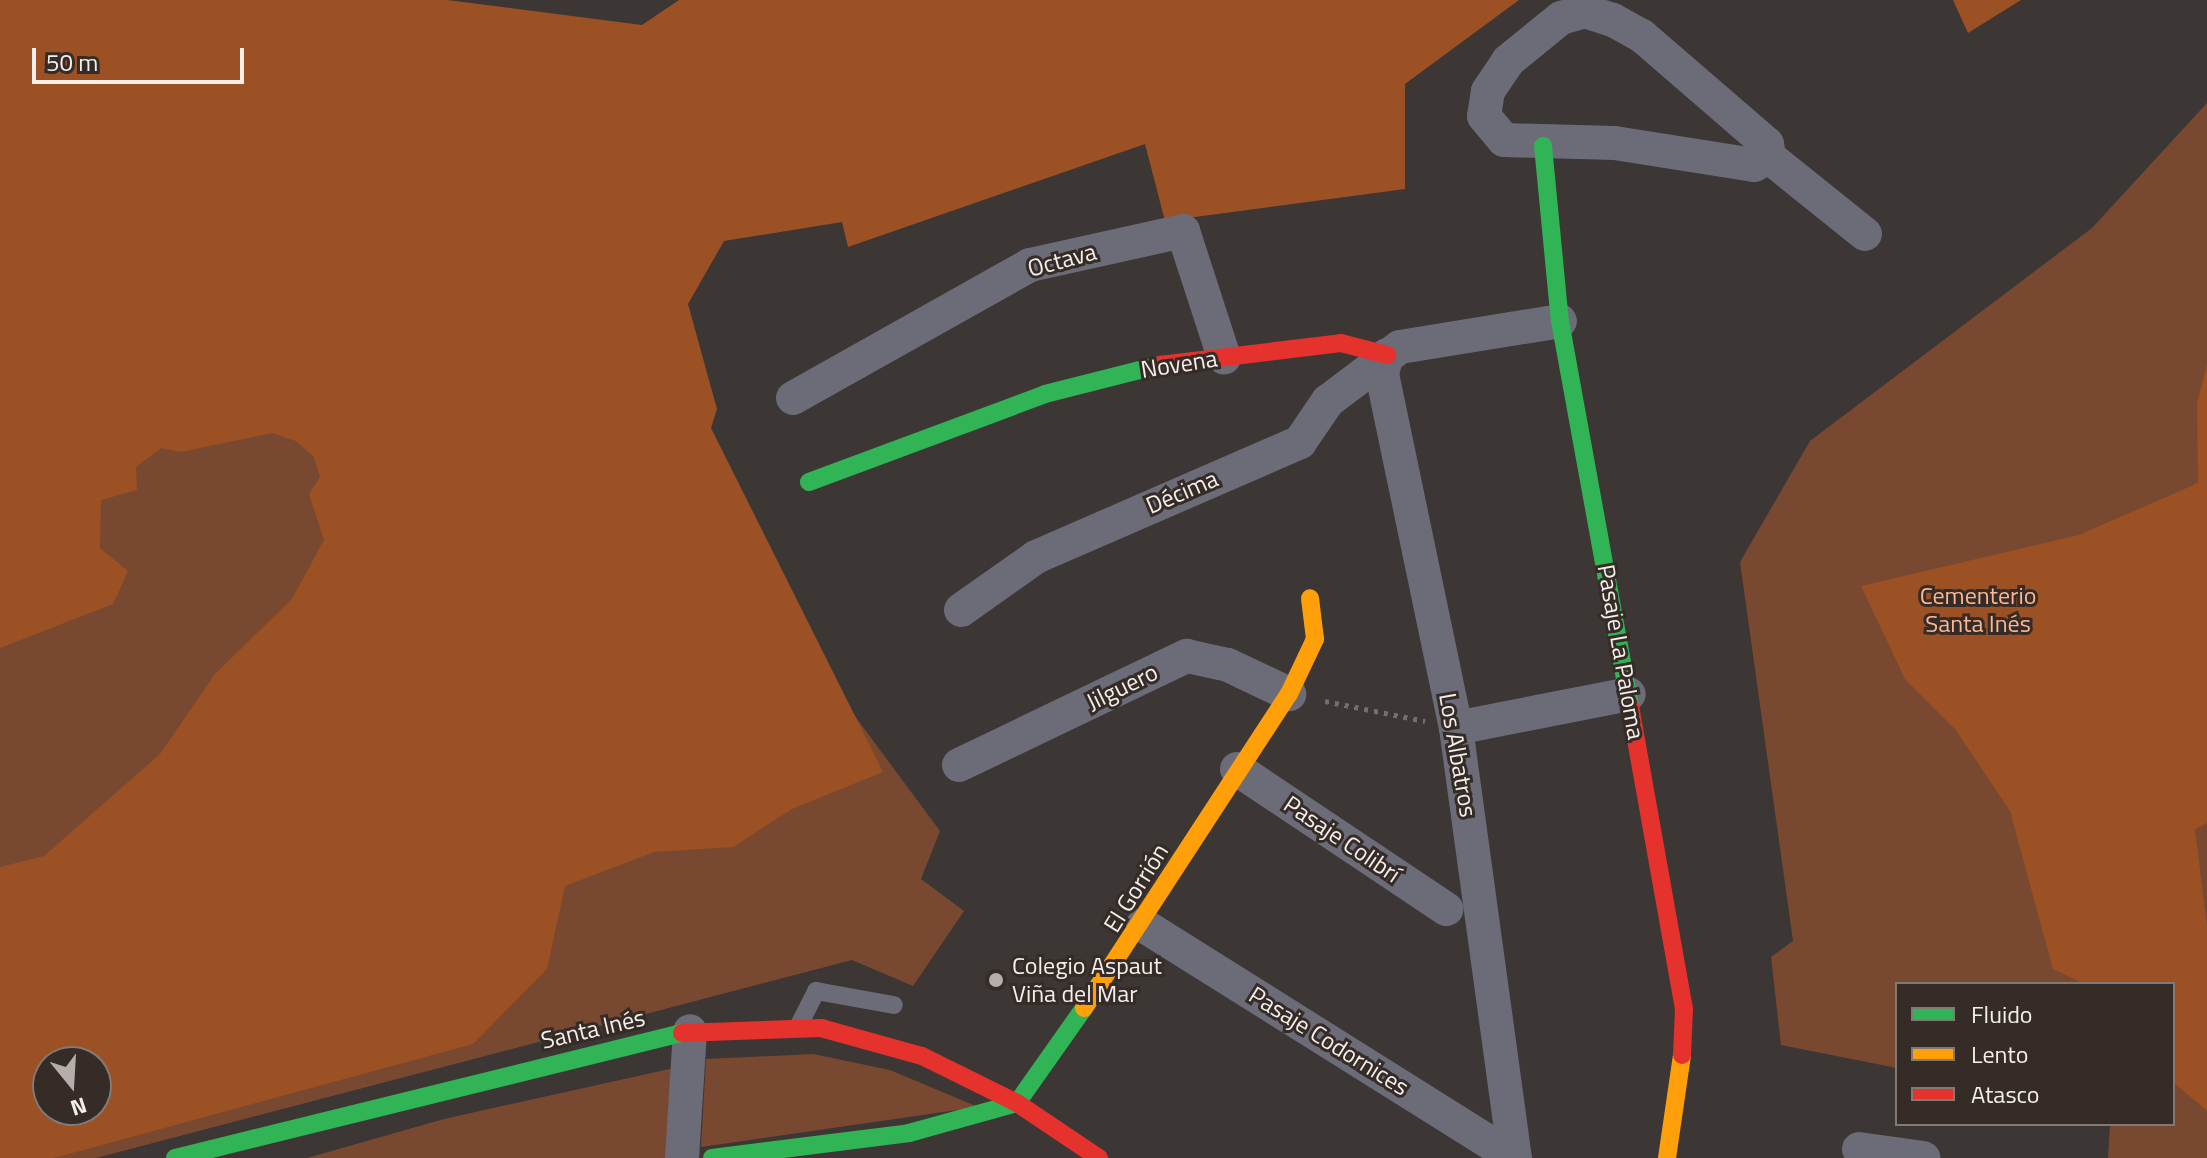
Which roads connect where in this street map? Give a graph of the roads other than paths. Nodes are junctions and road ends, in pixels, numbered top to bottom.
1 (1543, 146) junction
2 (1769, 157) junction
3 (1865, 234) dead end
4 (1560, 321) junction
5 (1387, 355) junction
6 (1224, 357) junction
7 (793, 398) dead end
8 (809, 482) dead end
9 (1310, 598) dead end
10 (961, 610) dead end
11 (1289, 694) junction
12 (1629, 694) junction
13 (1456, 728) junction
14 (959, 765) dead end
15 (1237, 769) junction
16 (1446, 909) dead end
17 (1143, 925) junction
18 (894, 1005) dead end
19 (798, 1026) junction
20 (690, 1031) junction
21 (1017, 1103) junction
22 (1859, 1149) dead end
23 (175, 1158) edge
24 (682, 1158) edge
25 (712, 1158) edge
26 (1099, 1158) edge
27 (1515, 1158) edge
28 (1667, 1158) edge
29 (1923, 1158) edge

1 - 2 street
1 - 2 street
1 - 4 street, Pasaje La Paloma
2 - 3 street
4 - 5 street
4 - 12 street, Pasaje La Paloma
5 - 6 street, Novena
5 - 10 street, Décima
5 - 13 street, Los Albatros
6 - 7 street, Octava
6 - 8 street, Novena
9 - 11 street, El Gorrión
11 - 14 street, Jilguero
11 - 15 street, El Gorrión
12 - 13 street
12 - 28 street, Pasaje La Paloma
13 - 27 street, Los Albatros
15 - 16 street, Pasaje Colibrí
15 - 17 street, El Gorrión
17 - 21 street, El Gorrión
17 - 27 street, Pasaje Codornices
18 - 19 lane
19 - 20 street, Santa Inés
19 - 21 street, Santa Inés
20 - 23 street, Santa Inés
20 - 24 street
21 - 25 street
21 - 26 street, Santa Inés
22 - 29 street

